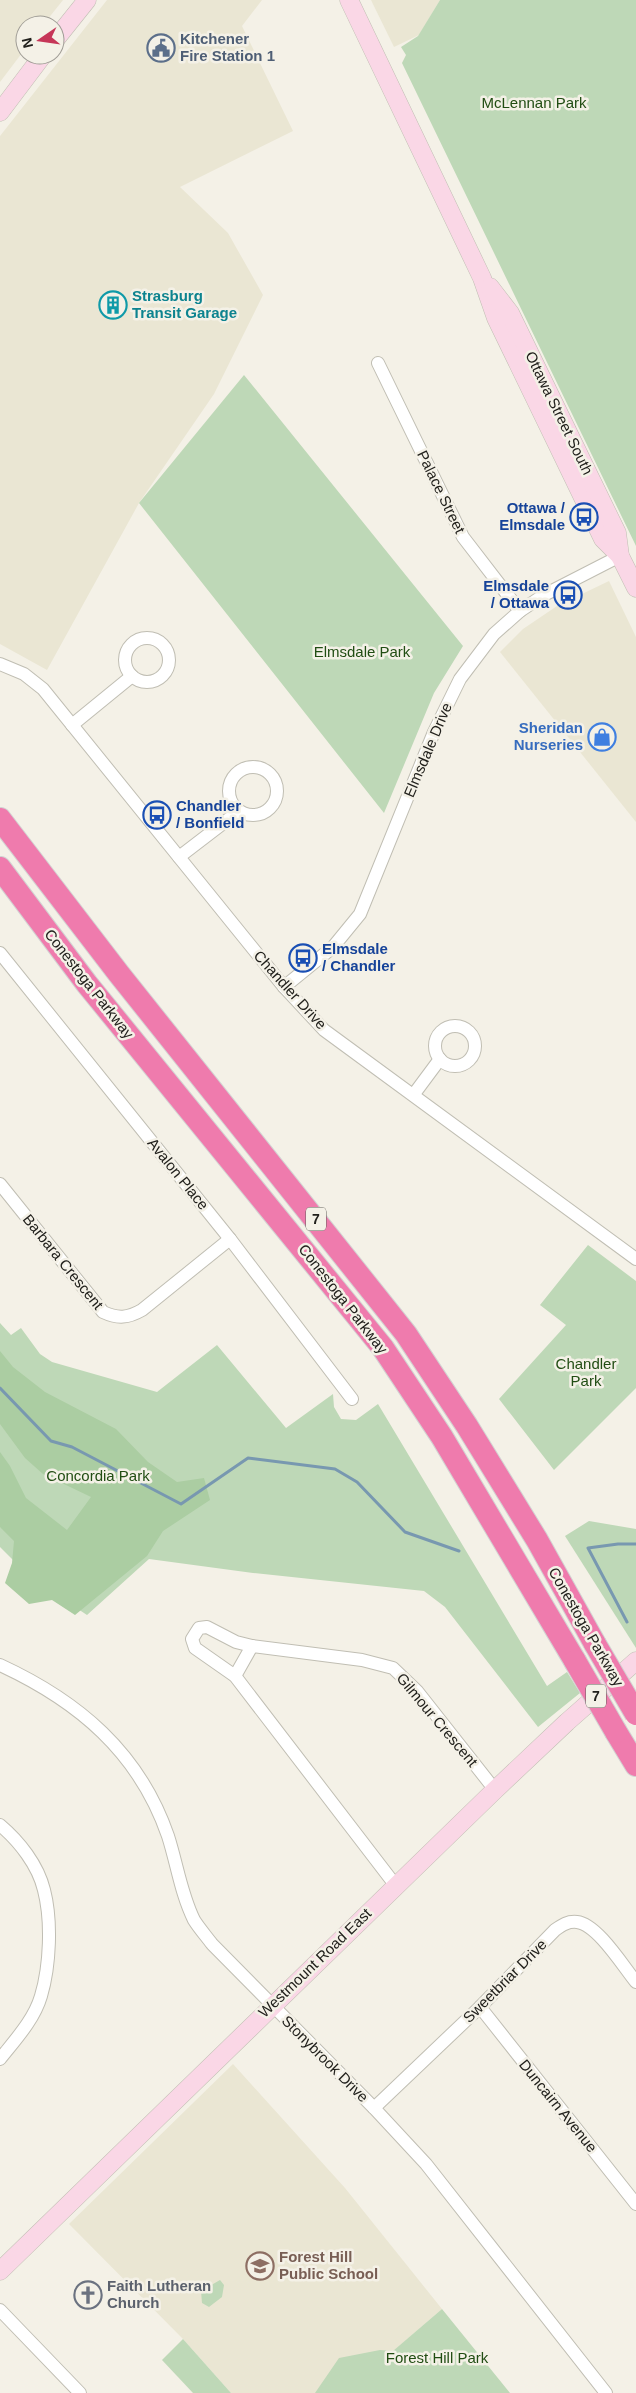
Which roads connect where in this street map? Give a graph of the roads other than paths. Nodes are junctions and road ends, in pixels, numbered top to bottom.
1 (87, 0) edge
2 (350, 2) edge
3 (65, 28) edge
4 (35, 65) edge
5 (0, 112) edge
6 (378, 363) dead end
7 (620, 556) junction
8 (636, 588) edge
9 (520, 611) junction
10 (0, 664) edge
11 (132, 676) dead end
12 (72, 725) junction
13 (238, 810) dead end
14 (0, 819) edge
15 (179, 857) junction
16 (0, 868) edge
17 (1, 956) edge
18 (284, 987) junction
19 (440, 1059) dead end
20 (414, 1094) junction
21 (0, 1184) edge
22 (230, 1239) junction
23 (636, 1259) edge
24 (352, 1399) dead end
25 (252, 1646) junction
26 (636, 1661) edge
27 (0, 1665) edge
28 (235, 1676) junction
29 (636, 1714) edge
30 (636, 1765) edge
31 (495, 1790) junction
32 (0, 1825) edge
33 (396, 1886) junction
34 (636, 1982) edge
35 (271, 2006) junction
36 (480, 2008) junction
37 (0, 2060) edge
38 (374, 2108) junction
39 (636, 2204) edge
40 (0, 2271) edge
41 (0, 2310) edge
42 (80, 2393) edge
43 (606, 2393) edge

1 - 3 main road
2 - 7 main road, Ottawa Street South
4 - 5 main road
6 - 9 street, Palace Street
7 - 8 main road, Ottawa Street South
7 - 9 street, Elmsdale Drive
9 - 18 street, Elmsdale Drive
10 - 12 street, Chandler Drive
11 - 12 street
12 - 15 street, Chandler Drive
13 - 15 street
14 - 29 highway, Conestoga Parkway / 7, bridge
15 - 18 street, Chandler Drive
16 - 30 highway, Conestoga Parkway / 7, bridge
17 - 22 street, Avalon Place
18 - 20 street, Chandler Drive
19 - 20 street
20 - 23 street, Chandler Drive
21 - 22 street, Barbara Crescent
22 - 24 street, Avalon Place
25 - 28 street
25 - 28 street, Gilmour Crescent
25 - 31 street, Gilmour Crescent
26 - 31 main road, Westmount Road East
27 - 35 street, Stonybrook Drive
28 - 33 street, Gilmour Crescent
31 - 33 main road, Westmount Road East
32 - 37 street
33 - 35 main road, Westmount Road East
34 - 36 street, Sweetbriar Drive
35 - 38 street, Stonybrook Drive
35 - 40 main road, Westmount Road East
36 - 38 street, Sweetbriar Drive
36 - 39 street, Duncairn Avenue
38 - 43 street, Stonybrook Drive
41 - 42 street

